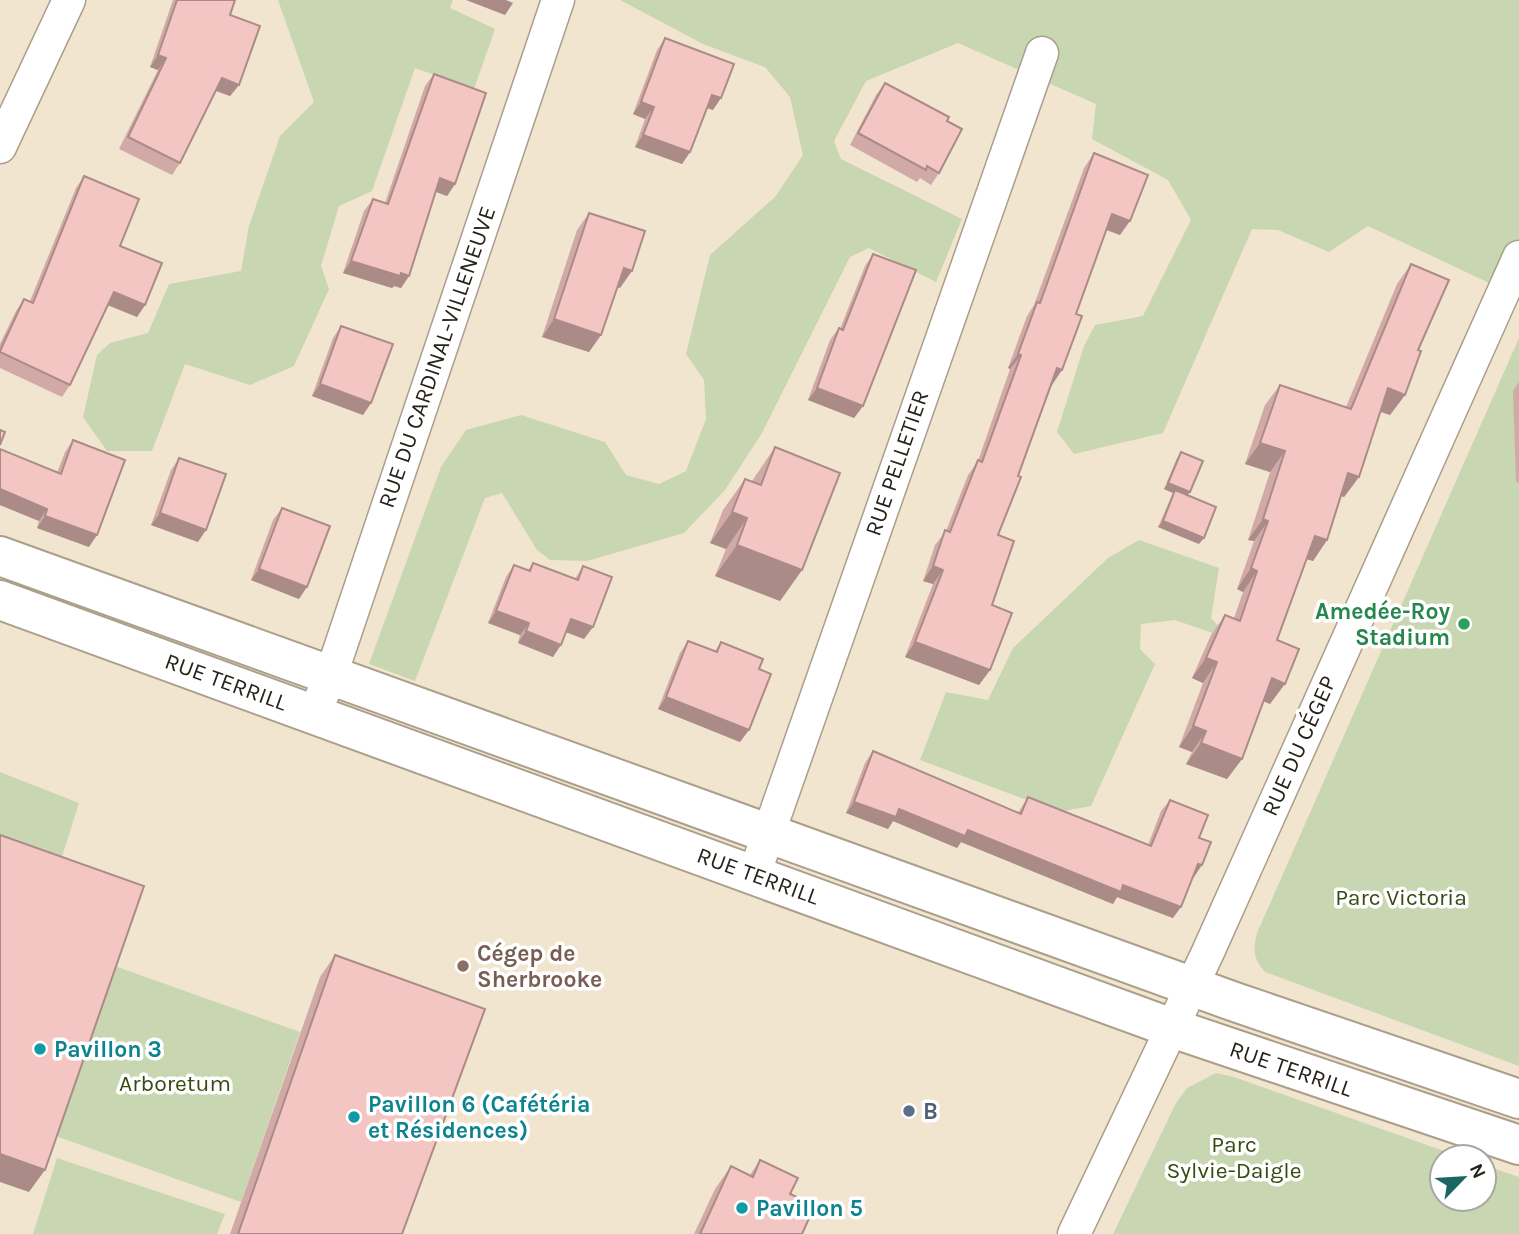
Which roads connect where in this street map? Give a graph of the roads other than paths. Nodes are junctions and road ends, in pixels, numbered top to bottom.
1 (69, 0) edge
2 (558, 0) edge
3 (1042, 53) dead end
4 (0, 147) edge
5 (1519, 257) edge
6 (0, 556) edge
7 (0, 600) edge
8 (331, 675) junction
9 (314, 714) junction
10 (767, 833) junction
11 (754, 875) junction
12 (1192, 986) junction
13 (1172, 1028) junction
14 (1519, 1099) edge
15 (1519, 1145) edge
16 (1074, 1234) edge

1 - 4 street
2 - 8 street, RUE DU CARDINAL-VILLENEUVE
3 - 10 street, RUE PELLETIER
5 - 12 street, RUE DU CÉGEP
6 - 8 street, RUE TERRILL
7 - 9 street, RUE TERRILL
8 - 9 street, RUE DU CARDINAL-VILLENEUVE
8 - 10 street, RUE TERRILL
9 - 11 street, RUE TERRILL
10 - 11 street, RUE PELLETIER
10 - 12 street, RUE TERRILL
11 - 13 street, RUE TERRILL
12 - 13 street, RUE DU CÉGEP
12 - 14 street, RUE TERRILL
13 - 15 street, RUE TERRILL
13 - 16 street, RUE DU CÉGEP

